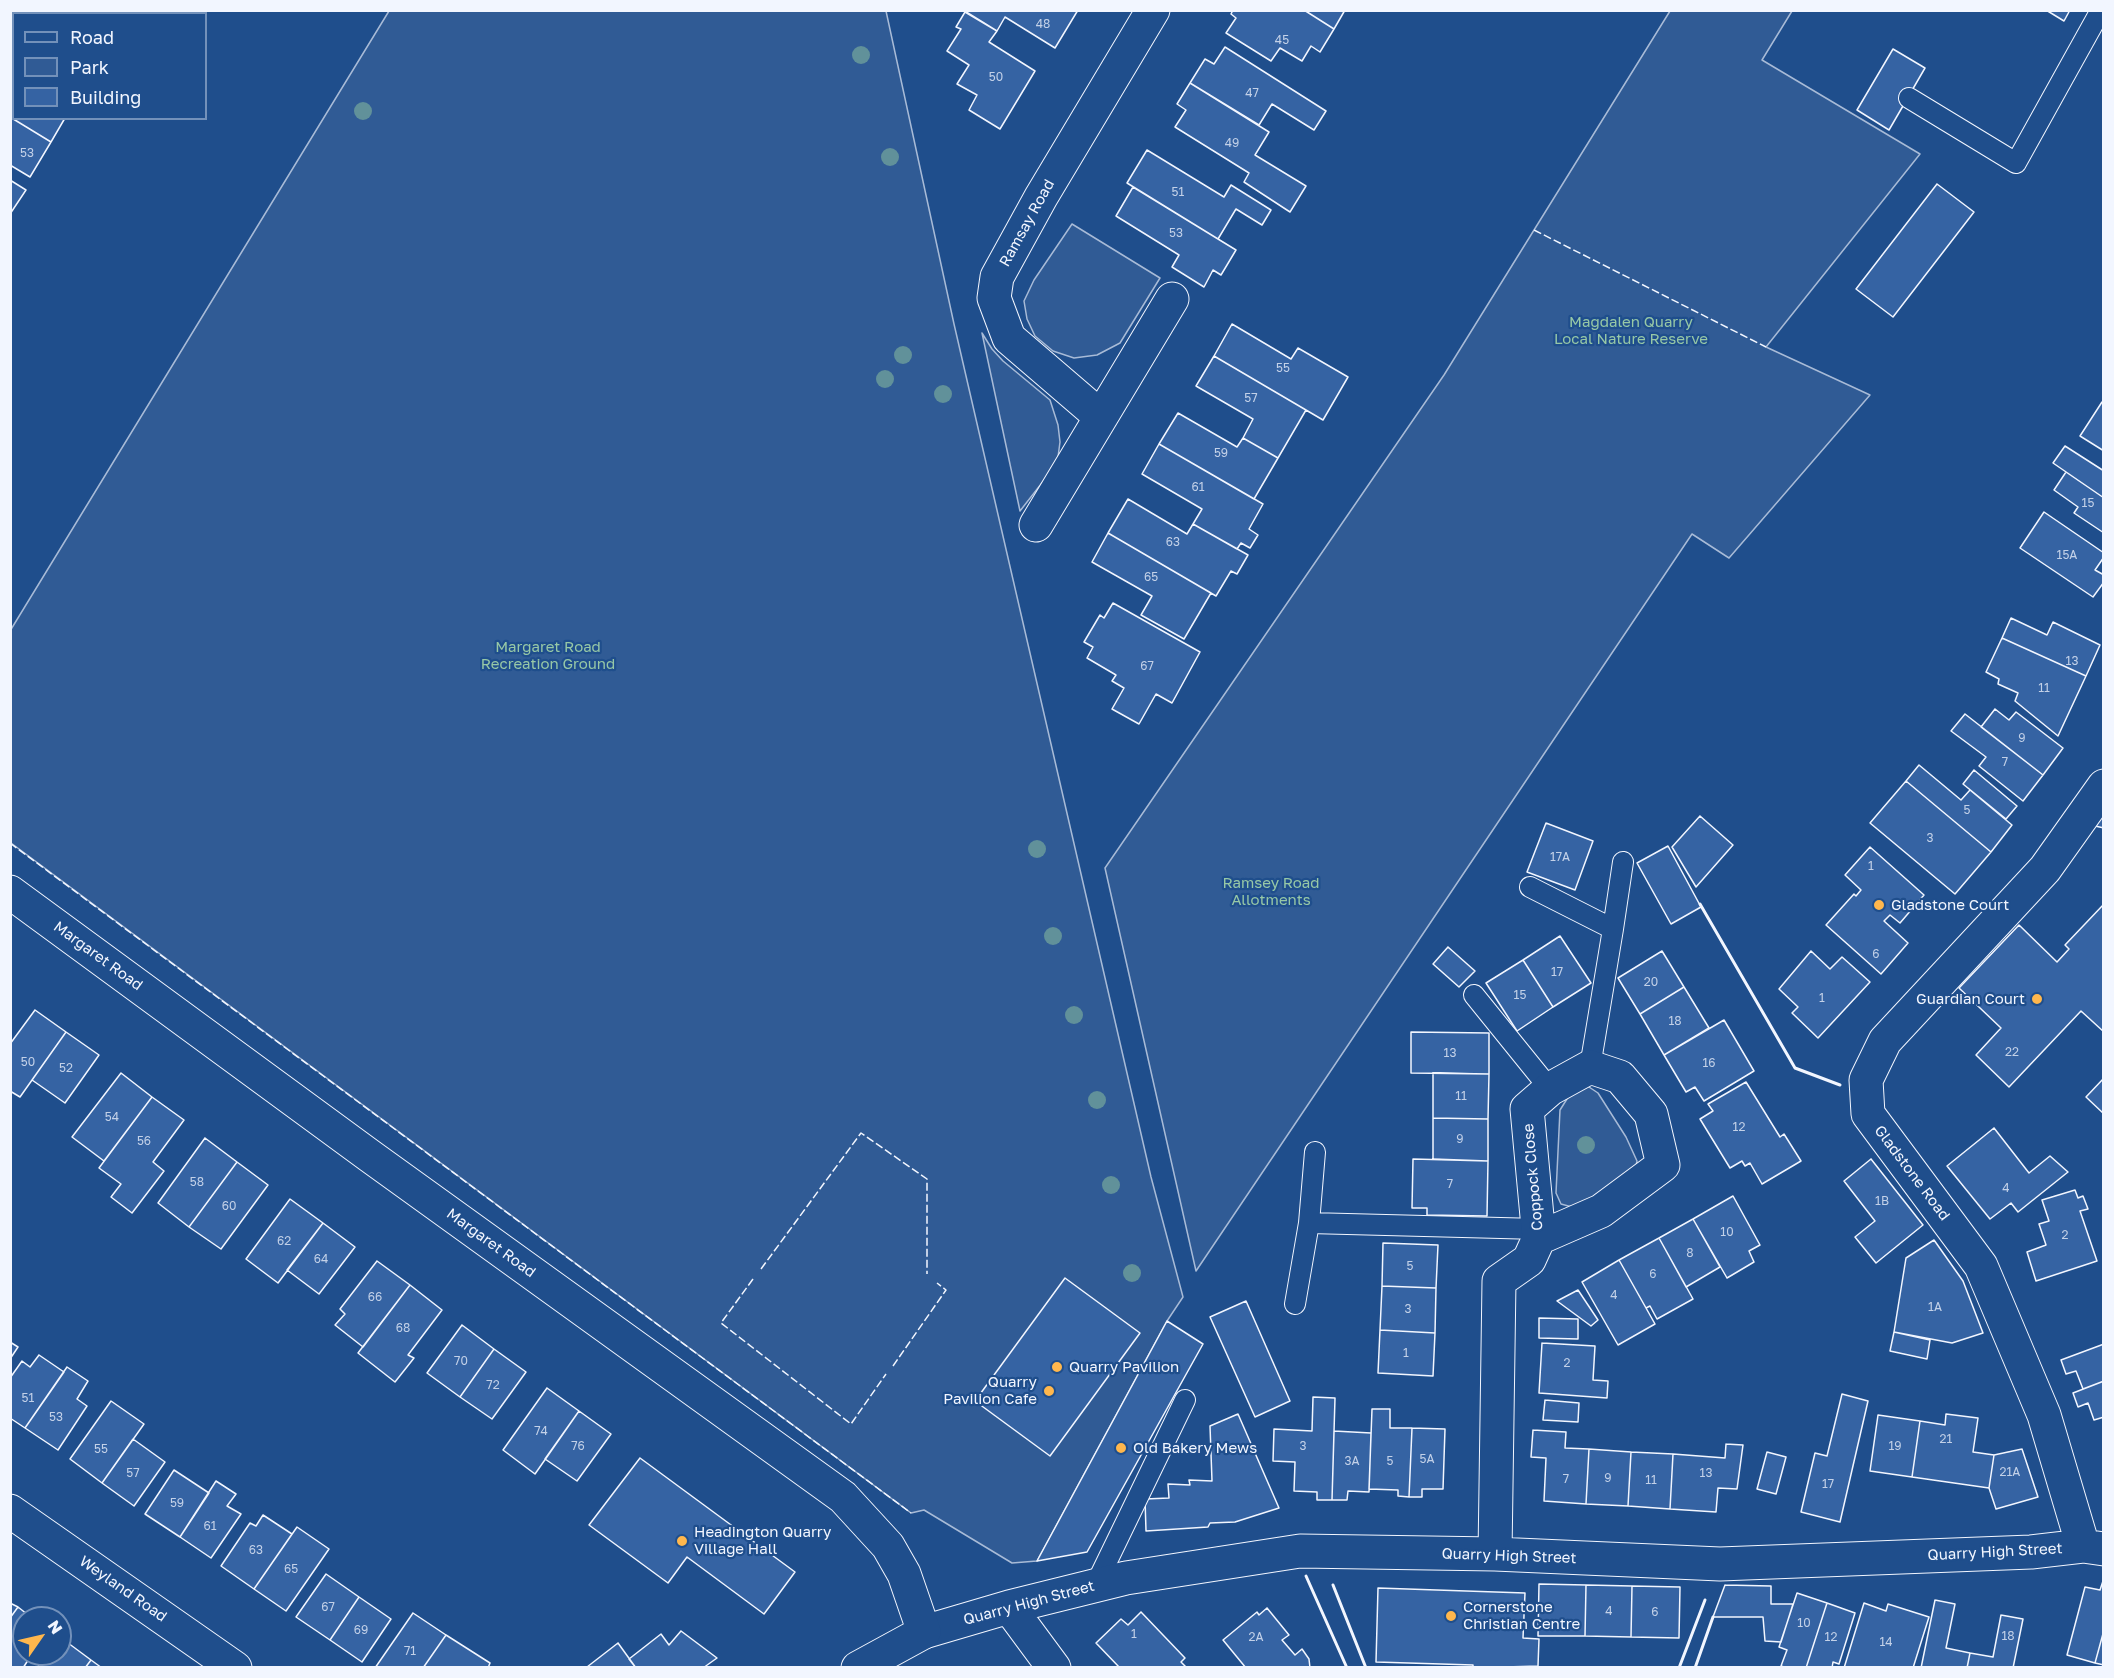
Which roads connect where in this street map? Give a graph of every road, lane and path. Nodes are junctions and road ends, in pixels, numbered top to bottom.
1 (1153, 10) edge
2 (2101, 10) edge
3 (1910, 98) dead end
4 (1172, 299) dead end
5 (1101, 417) junction
6 (1035, 525) dead end
7 (2103, 786) edge
8 (1623, 862) dead end
9 (1530, 887) dead end
10 (10, 892) edge
11 (1613, 929) junction
12 (1474, 995) dead end
13 (1590, 1067) junction
14 (1550, 1089) junction
15 (1315, 1152) dead end
16 (1309, 1223) junction
17 (1539, 1234) junction
18 (1295, 1304) dead end
19 (1185, 1400) dead end
20 (10, 1511) edge
21 (2093, 1548) edge
22 (1495, 1554) junction
23 (1095, 1586) junction
24 (1009, 1607) junction
25 (924, 1632) junction
26 (235, 1668) edge
27 (858, 1668) edge
28 (1054, 1668) edge

1 - 5 street, Ramsay Road
2 - 3 lane
4 - 5 street
5 - 6 street
7 - 21 street, Gladstone Road
8 - 11 lane
9 - 11 lane
10 - 25 street, Margaret Road
11 - 13 lane
12 - 14 lane
13 - 14 street, Coppock Close
13 - 17 street, Coppock Close
14 - 17 street, Coppock Close
15 - 16 lane
16 - 17 lane
16 - 18 lane
17 - 22 street, Coppock Close
19 - 23 lane
20 - 26 street, Weyland Road
21 - 22 street, Quarry High Street
22 - 23 street, Quarry High Street
23 - 24 street, Quarry High Street
24 - 25 street, Quarry High Street
24 - 28 street
25 - 27 street, Quarry High Street

